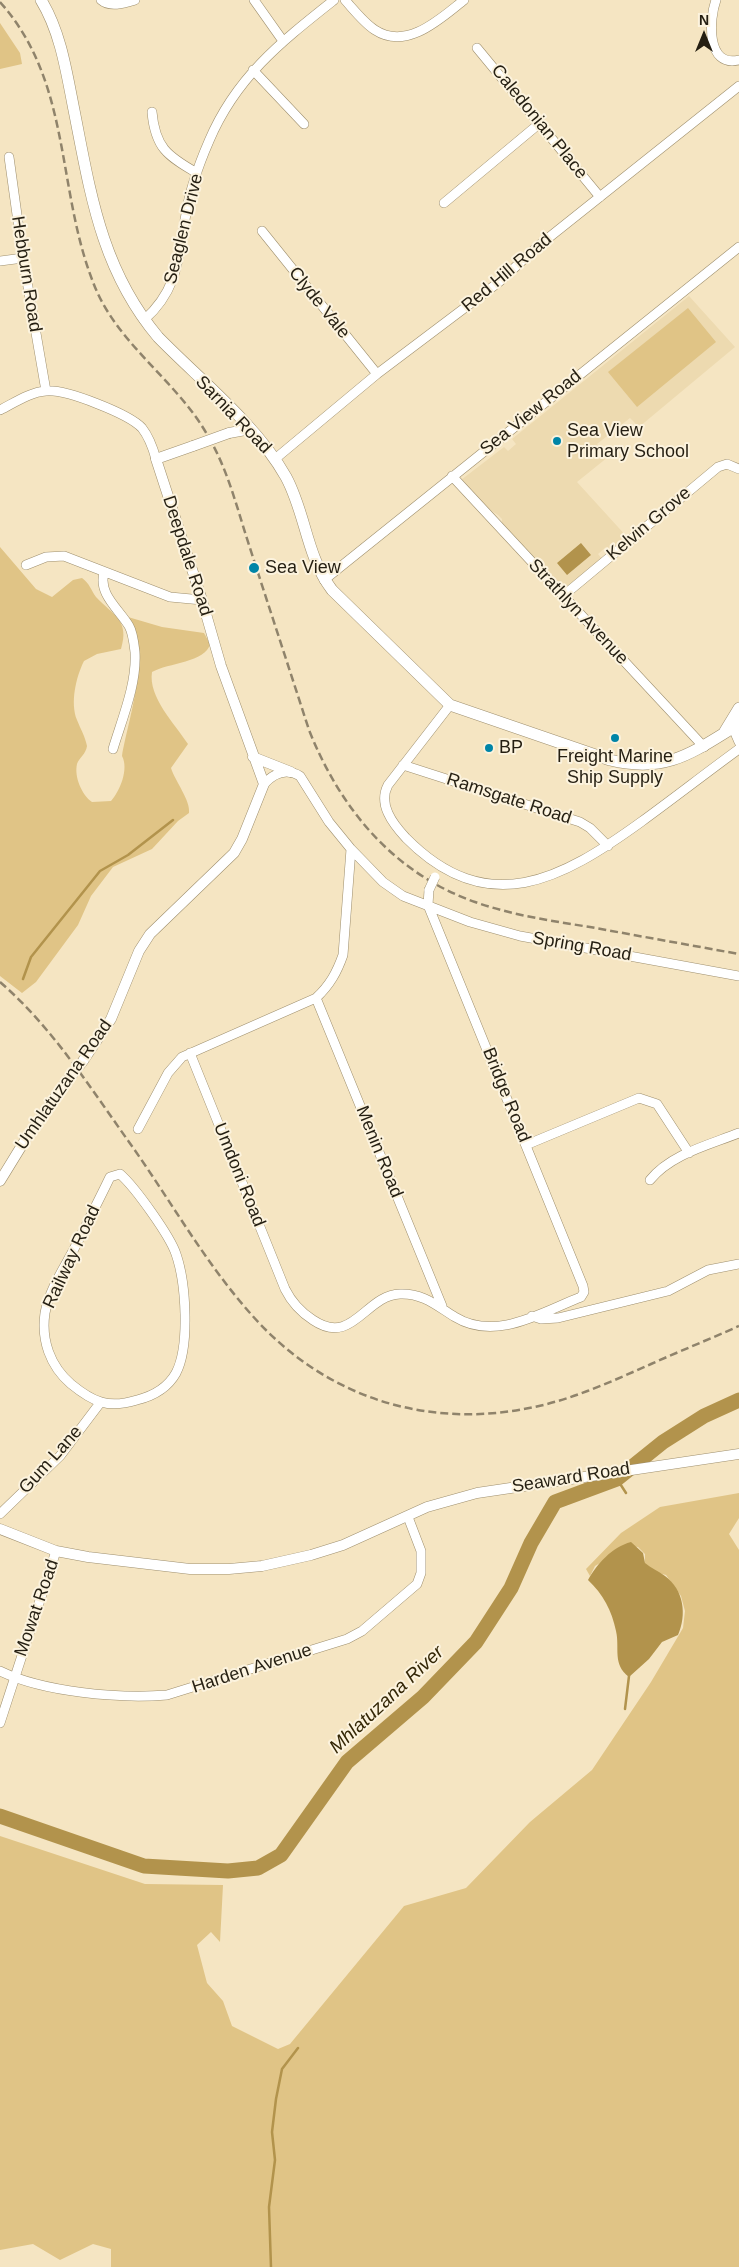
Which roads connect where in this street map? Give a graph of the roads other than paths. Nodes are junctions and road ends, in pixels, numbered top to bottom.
1 (40, 0) edge
2 (101, 0) edge
3 (135, 0) edge
4 (254, 0) edge
5 (334, 0) edge
6 (345, 0) edge
7 (464, 0) edge
8 (716, 0) edge
9 (283, 41) junction
10 (477, 48) dead end
11 (739, 60) edge
12 (253, 70) junction
13 (739, 86) edge
14 (152, 112) dead end
15 (540, 123) junction
16 (304, 124) dead end
17 (9, 157) dead end
18 (197, 173) junction
19 (600, 197) junction
20 (444, 203) dead end
21 (262, 231) dead end
22 (739, 247) edge
23 (23, 258) junction
24 (0, 261) edge
25 (144, 320) junction
26 (377, 374) junction
27 (46, 391) junction
28 (0, 410) edge
29 (251, 430) junction
30 (156, 459) junction
31 (275, 459) junction
32 (739, 469) edge
33 (452, 476) junction
34 (26, 565) dead end
35 (104, 573) junction
36 (324, 580) junction
37 (563, 596) junction
38 (202, 600) junction
39 (450, 705) junction
40 (739, 708) edge
41 (736, 726) edge
42 (722, 734) junction
43 (739, 742) edge
44 (704, 747) junction
45 (113, 749) dead end
46 (739, 750) edge
47 (253, 756) junction
48 (403, 766) junction
49 (291, 772) junction
50 (264, 784) junction
51 (608, 846) junction
52 (351, 849) junction
53 (441, 866) junction
54 (428, 905) junction
55 (739, 976) edge
56 (316, 998) junction
57 (190, 1053) junction
58 (138, 1130) dead end
59 (739, 1133) edge
60 (526, 1145) junction
61 (689, 1153) junction
62 (650, 1180) dead end
63 (0, 1181) edge
64 (739, 1264) edge
65 (442, 1306) junction
66 (532, 1316) junction
67 (100, 1403) junction
68 (739, 1454) edge
69 (0, 1514) edge
70 (408, 1517) junction
71 (0, 1529) edge
72 (56, 1551) junction
73 (0, 1671) edge
74 (13, 1677) junction
75 (0, 1723) edge

1 - 25 main road, Sarnia Road
2 - 3 street
4 - 9 street
5 - 9 street, Seaglen Drive
6 - 7 street
8 - 11 street
9 - 12 street, Seaglen Drive
10 - 15 street, Caledonian Place
12 - 16 street
12 - 18 street, Seaglen Drive
13 - 19 street, Red Hill Road
14 - 18 street
15 - 19 street, Caledonian Place
15 - 20 street
17 - 23 street, Hebburn Road
18 - 25 street, Seaglen Drive
19 - 26 street, Red Hill Road
21 - 26 street, Clyde Vale
22 - 33 street, Sea View Road
23 - 24 street
23 - 27 street, Hebburn Road
25 - 29 main road, Sarnia Road
26 - 31 street, Red Hill Road
27 - 28 street
27 - 30 street, Deepdale Road
29 - 30 street, bridge
29 - 31 main road, Sarnia Road
30 - 38 street, Deepdale Road
31 - 36 main road, Sarnia Road
32 - 37 street, Kelvin Grove
33 - 36 street, Sea View Road
33 - 37 street, Strathlyn Avenue
34 - 35 street
35 - 38 street
35 - 45 street
36 - 39 main road, Sarnia Road
37 - 44 street, Strathlyn Avenue
38 - 47 street, Deepdale Road
39 - 44 main road, Sarnia Road
39 - 48 street
40 - 42 main road
41 - 42 main road, Sarnia Road
41 - 43 street
42 - 44 main road, Sarnia Road
46 - 51 street
47 - 49 street
47 - 50 street, Deepdale Road
48 - 51 street, Ramsgate Road
48 - 53 street
49 - 50 street
49 - 52 street
50 - 63 street, Umhlatuzana Road, bridge
51 - 53 street
52 - 54 street
52 - 56 street
53 - 54 street, bridge
54 - 55 street, Spring Road
54 - 60 street, Bridge Road
56 - 57 street
56 - 65 street, Menin Road
57 - 58 street
57 - 65 street, Umdoni Road
59 - 61 street
60 - 61 street
60 - 66 street, Bridge Road
61 - 62 street
64 - 66 street
65 - 66 street
67 - 67 street, Railway Road
67 - 69 street, Gum Lane
68 - 70 street, Seaward Road
70 - 72 street
70 - 74 street, Harden Avenue
71 - 72 street
72 - 74 street, Mowat Road
73 - 74 street, Harden Avenue
74 - 75 street, Mowat Road

